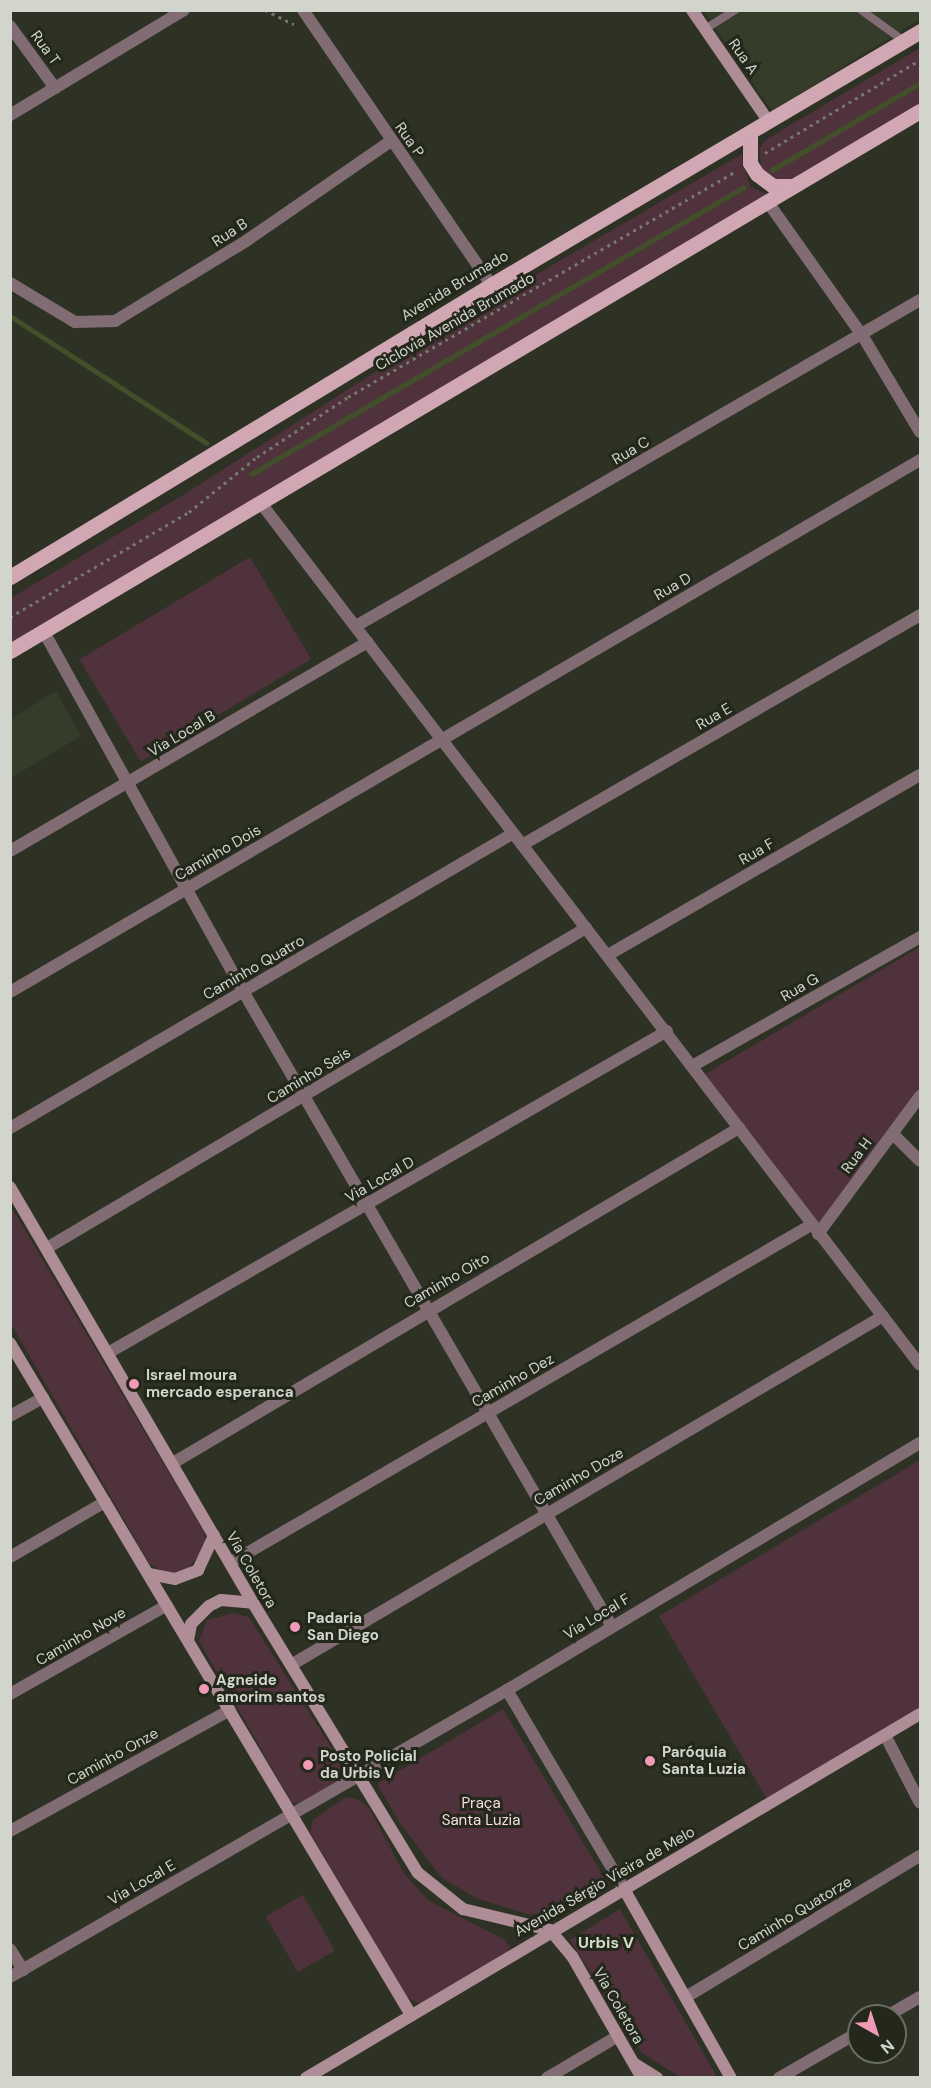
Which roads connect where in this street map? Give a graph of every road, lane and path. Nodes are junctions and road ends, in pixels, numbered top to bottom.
1 (184, 10) edge
2 (303, 10) edge
3 (692, 10) edge
4 (735, 10) edge
5 (861, 10) edge
6 (10, 26) edge
7 (705, 29) junction
8 (921, 31) edge
9 (904, 41) junction
10 (921, 60) edge
11 (55, 88) junction
12 (921, 111) edge
13 (10, 115) edge
14 (769, 122) junction
15 (750, 133) junction
16 (392, 141) junction
17 (750, 163) junction
18 (792, 186) junction
19 (767, 201) junction
20 (10, 283) edge
21 (491, 285) junction
22 (921, 300) edge
23 (862, 335) junction
24 (921, 432) edge
25 (921, 460) edge
26 (260, 502) junction
27 (10, 577) edge
28 (921, 615) edge
29 (10, 617) edge
30 (356, 626) junction
31 (44, 632) junction
32 (367, 642) junction
33 (10, 651) edge
34 (440, 740) junction
35 (921, 775) edge
36 (128, 783) junction
37 (512, 834) junction
38 (522, 845) junction
39 (10, 851) edge
40 (188, 888) junction
41 (586, 928) junction
42 (921, 937) edge
43 (608, 955) junction
44 (243, 991) junction
45 (10, 992) edge
46 (667, 1031) junction
47 (694, 1065) junction
48 (306, 1096) junction
49 (921, 1096) edge
50 (10, 1128) edge
51 (739, 1128) junction
52 (893, 1134) junction
53 (921, 1161) edge
54 (10, 1187) edge
55 (369, 1204) junction
56 (814, 1230) junction
57 (47, 1248) junction
58 (428, 1310) junction
59 (883, 1316) junction
60 (10, 1343) edge
61 (108, 1353) junction
62 (921, 1365) edge
63 (43, 1398) junction
64 (489, 1412) junction
65 (10, 1416) edge
66 (921, 1443) edge
67 (173, 1463) junction
68 (105, 1502) junction
69 (547, 1514) junction
70 (214, 1536) junction
71 (10, 1557) edge
72 (230, 1563) junction
73 (149, 1574) junction
74 (253, 1603) junction
75 (167, 1605) junction
76 (611, 1625) junction
77 (188, 1640) junction
78 (291, 1665) junction
79 (507, 1690) junction
80 (10, 1694) edge
81 (230, 1710) junction
82 (921, 1714) edge
83 (885, 1735) junction
84 (358, 1777) junction
85 (921, 1803) edge
86 (289, 1815) junction
87 (10, 1831) edge
88 (921, 1856) edge
89 (624, 1889) junction
90 (550, 1930) junction
91 (10, 1949) edge
92 (22, 1970) junction
93 (10, 1977) edge
94 (686, 1997) junction
95 (921, 1997) edge
96 (907, 2005) edge
97 (411, 2015) junction
98 (618, 2036) junction
99 (847, 2039) edge
100 (634, 2064) junction
101 (306, 2078) edge
102 (547, 2078) edge
103 (642, 2078) edge
104 (657, 2078) edge
105 (730, 2078) edge
106 (779, 2078) edge

1 - 11 street
2 - 16 street, Rua P
3 - 7 street, Rua A
4 - 7 lane
5 - 9 lane
6 - 11 street, Rua T
7 - 14 street, Rua A
8 - 9 main road, Avenida Brumado
9 - 14 main road, Avenida Brumado
10 - 17 path, Ciclovia Avenida Brumado
11 - 13 street
12 - 18 main road
14 - 15 main road, Avenida Brumado
15 - 17 main road
15 - 21 main road, Avenida Brumado
16 - 20 street, Rua B
16 - 21 street, Rua P
17 - 18 main road
17 - 29 path, Ciclovia Avenida Brumado
18 - 19 main road
19 - 23 street
19 - 26 main road
21 - 27 main road, Avenida Brumado
22 - 23 street, Rua C
23 - 24 street
23 - 30 street, Rua C
25 - 34 street, Rua D
26 - 30 street
26 - 31 main road
28 - 38 street, Rua E
30 - 32 street
31 - 33 main road
31 - 36 street
32 - 34 street
32 - 36 street, Via Local B
34 - 37 street
34 - 40 street, Caminho Dois
35 - 43 street, Rua F
36 - 39 street, Via Local B
36 - 40 street
37 - 38 street
37 - 44 street, Caminho Quatro
38 - 41 street
40 - 44 street
40 - 45 street, Caminho Dois
41 - 43 street
41 - 48 street, Caminho Seis
42 - 47 street, Rua G
43 - 46 street
44 - 48 street
44 - 50 street, Caminho Quatro
46 - 47 street
46 - 55 street, Via Local D
47 - 51 street
48 - 55 street
48 - 57 street, Caminho Seis
49 - 52 street, Rua H
51 - 56 street
51 - 58 street, Caminho Oito
52 - 53 street
52 - 56 street, Rua H
54 - 57 street, Via Coletora
55 - 58 street
55 - 61 street, Via Local D
56 - 59 street
56 - 64 street, Caminho Dez
57 - 61 street, Via Coletora
58 - 64 street
58 - 67 street, Caminho Oito
59 - 62 street
59 - 69 street, Caminho Doze
60 - 63 street
61 - 67 street, Via Coletora
63 - 65 street
63 - 68 street
64 - 69 street
64 - 72 street, Caminho Dez
66 - 76 street, Via Local F
67 - 70 street, Via Coletora
68 - 71 street
68 - 73 street
69 - 76 street
69 - 78 street, Caminho Doze
70 - 72 street, Via Coletora
70 - 73 street
72 - 74 street, Via Coletora
73 - 75 street
74 - 77 street
74 - 78 street, Via Coletora
75 - 77 street
75 - 80 street, Caminho Nove
76 - 79 street, Via Local F
77 - 81 street
78 - 84 street, Via Coletora
79 - 84 street, Via Local F
79 - 89 street
81 - 86 street
81 - 87 street, Caminho Onze
82 - 83 street, Avenida Sérgio Vieira de Melo
83 - 85 street
83 - 89 street, Avenida Sérgio Vieira de Melo
84 - 86 street, Via Local F
84 - 90 street, Via Coletora
86 - 92 street, Via Local E
86 - 97 street
88 - 94 street, Caminho Quatorze
89 - 90 street, Avenida Sérgio Vieira de Melo
89 - 94 street
90 - 97 street, Avenida Sérgio Vieira de Melo
90 - 98 street, Via Coletora
91 - 92 street
92 - 93 street, Via Local E
94 - 105 street
95 - 96 street
97 - 101 street, Avenida Sérgio Vieira de Melo
98 - 100 street, Via Coletora
98 - 102 street
99 - 106 street
100 - 103 street, Via Coletora
100 - 104 street

